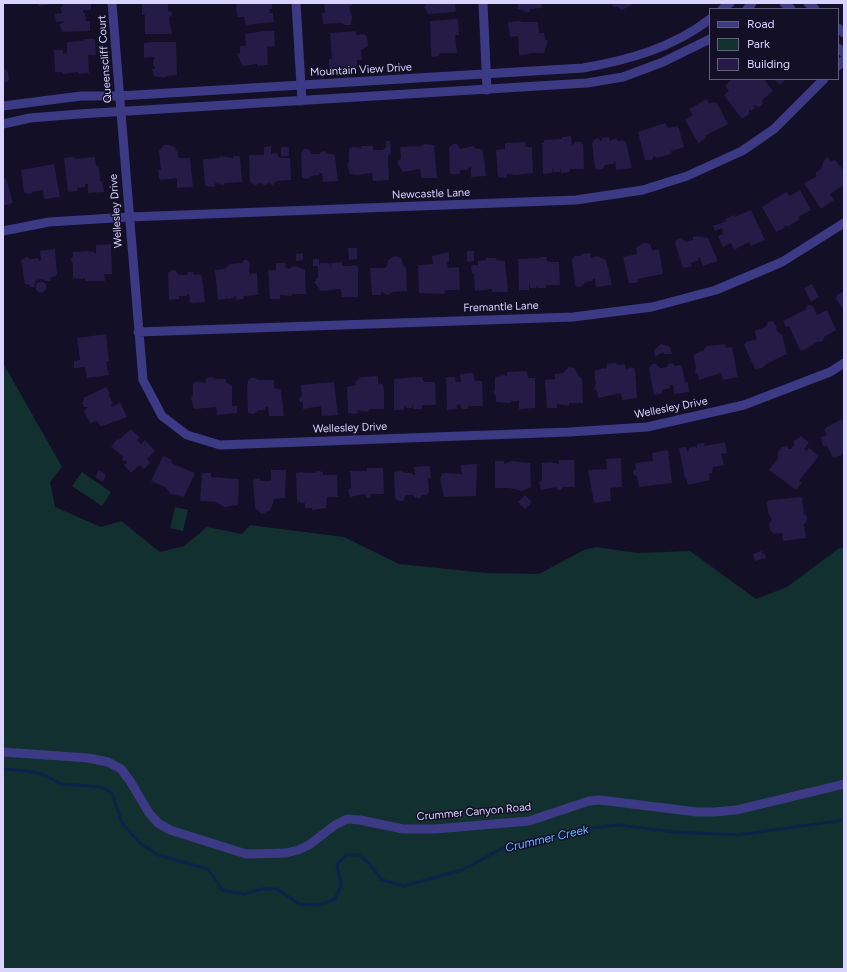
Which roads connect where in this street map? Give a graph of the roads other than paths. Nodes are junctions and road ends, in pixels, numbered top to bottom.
1 (112, 3) edge
2 (296, 3) edge
3 (483, 3) edge
4 (709, 20) edge
5 (709, 39) edge
6 (486, 75) junction
7 (823, 80) edge
8 (301, 85) junction
9 (488, 90) junction
10 (120, 96) junction
11 (302, 101) junction
12 (3, 106) edge
13 (121, 113) junction
14 (3, 124) edge
15 (129, 217) junction
16 (844, 223) edge
17 (3, 231) edge
18 (138, 332) junction
19 (844, 363) edge
20 (3, 752) edge
21 (844, 784) edge

1 - 10 street, Queenscliff Court
2 - 8 street
3 - 6 street
4 - 6 street, Mountain View Drive
5 - 9 street
6 - 8 street, Mountain View Drive
6 - 9 street
7 - 15 street, Newcastle Lane
8 - 10 street, Mountain View Drive
8 - 11 street
9 - 11 street
10 - 12 street, Mountain View Drive
10 - 13 street, Queenscliff Court
11 - 13 street
13 - 14 street
13 - 15 street, Wellesley Drive
15 - 17 street, Newcastle Lane
15 - 18 street, Wellesley Drive
16 - 18 street, Fremantle Lane
18 - 19 street, Wellesley Drive
20 - 21 street, Crummer Canyon Road

